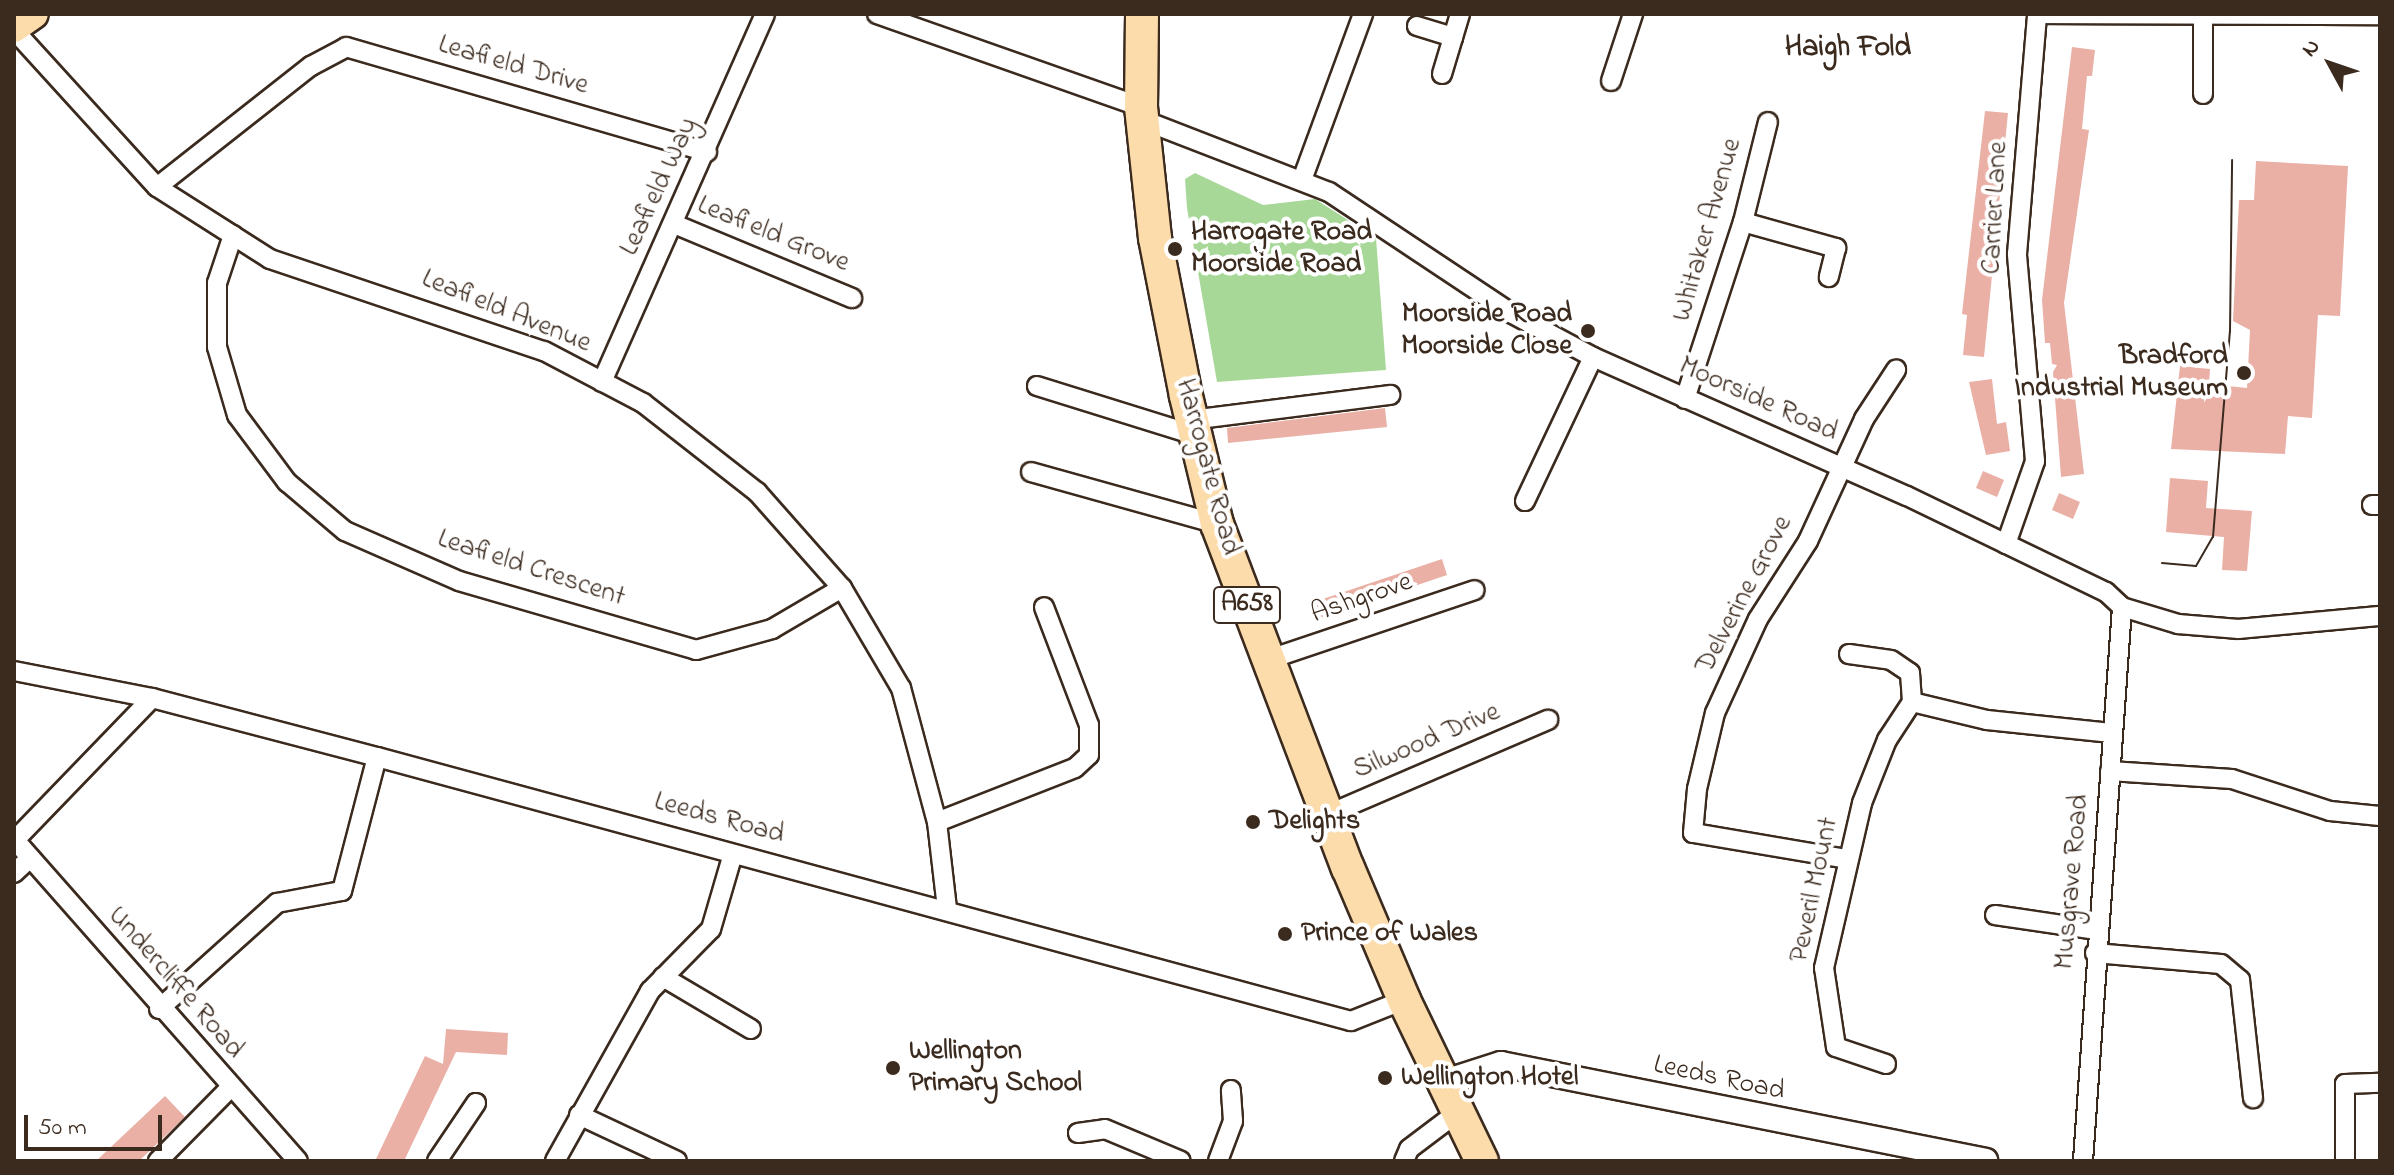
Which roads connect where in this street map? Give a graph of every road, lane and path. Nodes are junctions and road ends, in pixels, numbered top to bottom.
1 (34, 14) edge
2 (765, 14) edge
3 (877, 14) edge
4 (1142, 14) edge
5 (1363, 14) edge
6 (1460, 14) edge
7 (1633, 14) edge
8 (2037, 14) edge
9 (2203, 14) edge
10 (2380, 15) edge
11 (899, 18) edge
12 (1417, 26) dead end
13 (14, 29) edge
14 (1453, 37) junction
15 (1442, 74) dead end
16 (1611, 81) dead end
17 (2203, 94) dead end
18 (1142, 114) junction
19 (1768, 122) dead end
20 (707, 152) junction
21 (1302, 180) junction
22 (157, 187) junction
23 (1743, 222) junction
24 (674, 224) junction
25 (233, 235) junction
26 (1829, 277) dead end
27 (852, 298) dead end
28 (1593, 357) junction
29 (1896, 370) dead end
30 (602, 382) junction
31 (1037, 386) dead end
32 (1390, 395) dead end
33 (1685, 399) junction
34 (1193, 427) junction
35 (1842, 468) junction
36 (1031, 472) dead end
37 (1525, 501) dead end
38 (1217, 524) junction
39 (2006, 544) junction
40 (842, 588) junction
41 (1475, 590) dead end
42 (1044, 607) dead end
43 (2122, 607) junction
44 (2380, 616) edge
45 (1849, 654) dead end
46 (1267, 660) junction
47 (14, 671) edge
48 (152, 698) junction
49 (1912, 702) junction
50 (1548, 720) dead end
51 (2111, 733) junction
52 (377, 757) junction
53 (2110, 771) junction
54 (1327, 815) junction
55 (2380, 816) edge
56 (937, 822) junction
57 (15, 840) edge
58 (733, 854) junction
59 (30, 858) junction
60 (1847, 859) junction
61 (14, 873) edge
62 (947, 909) junction
63 (1995, 915) dead end
64 (2097, 930) junction
65 (2095, 953) junction
66 (663, 977) junction
67 (1404, 1000) junction
68 (159, 1009) junction
69 (751, 1029) dead end
70 (1886, 1064) dead end
71 (1442, 1083) junction
72 (2380, 1083) edge
73 (230, 1088) junction
74 (1231, 1090) dead end
75 (2253, 1098) dead end
76 (476, 1103) dead end
77 (1458, 1112) junction
78 (579, 1115) junction
79 (1078, 1133) dead end
80 (1924, 1156) edge
81 (158, 1161) edge
82 (298, 1161) edge
83 (437, 1161) edge
84 (555, 1161) edge
85 (677, 1161) edge
86 (1181, 1161) edge
87 (1218, 1161) edge
88 (1404, 1161) edge
89 (1482, 1161) edge
90 (1985, 1161) edge
91 (2083, 1161) edge
92 (2345, 1161) edge

1 - 13 main road
2 - 20 street, Leafield Way
3 - 11 street, Moorside Road
4 - 18 highway, Harrogate Road / A658
5 - 21 street
6 - 14 street
7 - 16 street
8 - 9 street
8 - 39 street, Carrier Lane
9 - 10 street
9 - 17 street
11 - 18 street, Moorside Road
12 - 14 street
13 - 22 street, Leafield Avenue
14 - 15 street
18 - 21 street, Moorside Road
18 - 34 highway, Harrogate Road / A658
19 - 23 street, Whitaker Avenue
20 - 22 street, Leafield Drive
20 - 24 street, Leafield Way
21 - 28 street, Moorside Road
22 - 25 street, Leafield Avenue
23 - 26 street
23 - 33 street, Whitaker Avenue
24 - 27 street, Leafield Grove
24 - 30 street, Leafield Way
25 - 30 street, Leafield Avenue
25 - 40 street, Leafield Crescent
28 - 33 street, Moorside Road
28 - 37 street
29 - 35 street
30 - 40 street, Leafield Avenue
31 - 34 street
32 - 34 street
33 - 35 street, Moorside Road
34 - 38 highway, Harrogate Road / A658
35 - 39 street, Moorside Road
35 - 60 street, Delverine Grove
36 - 38 street
38 - 46 highway, Harrogate Road / A658
39 - 43 street, Moorside Road
40 - 56 street, Leafield Avenue
41 - 46 street, Ashgrove
42 - 56 street
43 - 44 street, Moorside Road
43 - 51 street, Musgrave Road
45 - 49 street
46 - 54 highway, Harrogate Road / A658
47 - 48 street, Leeds Road
48 - 52 street, Leeds Road
48 - 57 street
49 - 51 street
49 - 60 street, Peveril Mount
50 - 54 street, Silwood Drive
51 - 53 street, Musgrave Road
52 - 58 street, Leeds Road
52 - 68 street
53 - 55 street
53 - 64 street, Musgrave Road
54 - 67 highway, Harrogate Road / A658
56 - 62 street, Leafield Avenue
57 - 59 street, Undercliffe Road
58 - 62 street, Leeds Road
58 - 66 street
59 - 61 street
59 - 68 street, Undercliffe Road
60 - 70 street, Peveril Mount
62 - 67 street, Leeds Road
63 - 64 street
64 - 65 street, Musgrave Road
65 - 75 street
65 - 91 street, Musgrave Road
66 - 69 street
66 - 78 street
67 - 71 highway, Harrogate Road / A658
68 - 73 street, Undercliffe Road
71 - 77 highway, Harrogate Road / A658
71 - 80 street, Leeds Road
72 - 92 street
73 - 81 street
73 - 82 street, Undercliffe Road
74 - 87 street
76 - 83 street
77 - 88 street
77 - 89 highway, Harrogate Road / A658
78 - 84 street
78 - 85 street
79 - 86 street
80 - 90 street, Leeds Road

